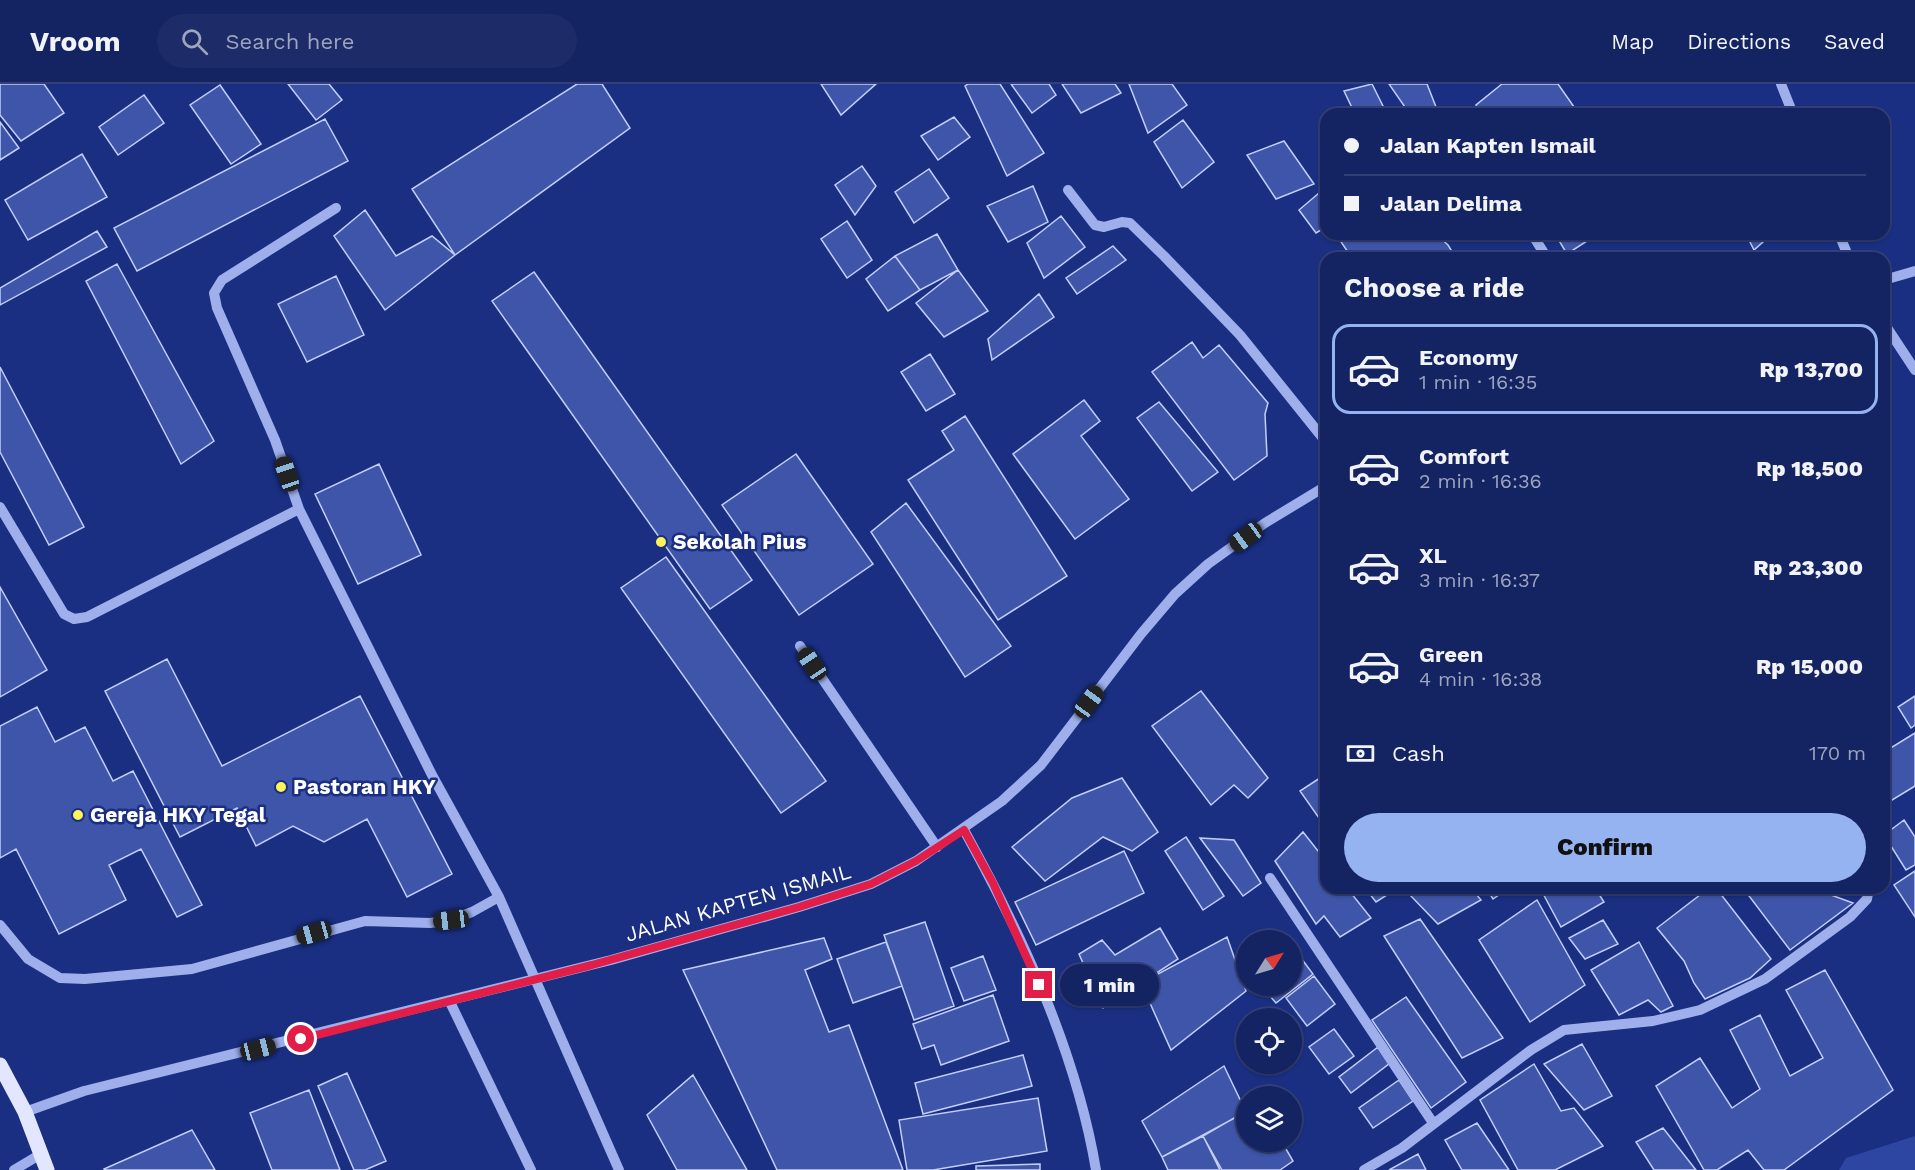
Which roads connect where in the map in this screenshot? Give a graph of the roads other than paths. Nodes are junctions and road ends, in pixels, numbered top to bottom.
1 (1781, 84) edge
2 (1791, 108) edge
3 (1068, 190) dead end
4 (336, 208) dead end
5 (1915, 270) edge
6 (1890, 278) edge
7 (1890, 332) edge
8 (1915, 370) edge
9 (1320, 435) edge
10 (1320, 490) edge
11 (0, 507) edge
12 (299, 509) junction
13 (800, 646) dead end
14 (964, 830) junction
15 (938, 847) junction
16 (1270, 878) dead end
17 (1868, 894) edge
18 (499, 897) junction
19 (0, 925) edge
20 (536, 980) junction
21 (450, 1002) junction
22 (0, 1065) edge
23 (25, 1112) junction
24 (1433, 1123) junction
25 (41, 1154) junction
26 (14, 1170) edge
27 (47, 1170) edge
28 (531, 1170) edge
29 (618, 1170) edge
30 (1095, 1170) edge
31 (1364, 1170) edge

1 - 2 street
3 - 9 street
4 - 12 street
5 - 6 street
7 - 8 street
10 - 14 street, JALAN KAPTEN ISMAIL
11 - 12 street
12 - 18 street
13 - 15 street
14 - 15 street, JALAN KAPTEN ISMAIL
14 - 30 street
15 - 20 street, JALAN KAPTEN ISMAIL
16 - 24 street
17 - 24 street
18 - 19 street
18 - 20 street
20 - 21 street, JALAN KAPTEN ISMAIL
20 - 29 street
21 - 23 street, JALAN KAPTEN ISMAIL
21 - 28 street
22 - 23 main road
23 - 25 main road
24 - 31 street
25 - 26 street
25 - 27 main road

